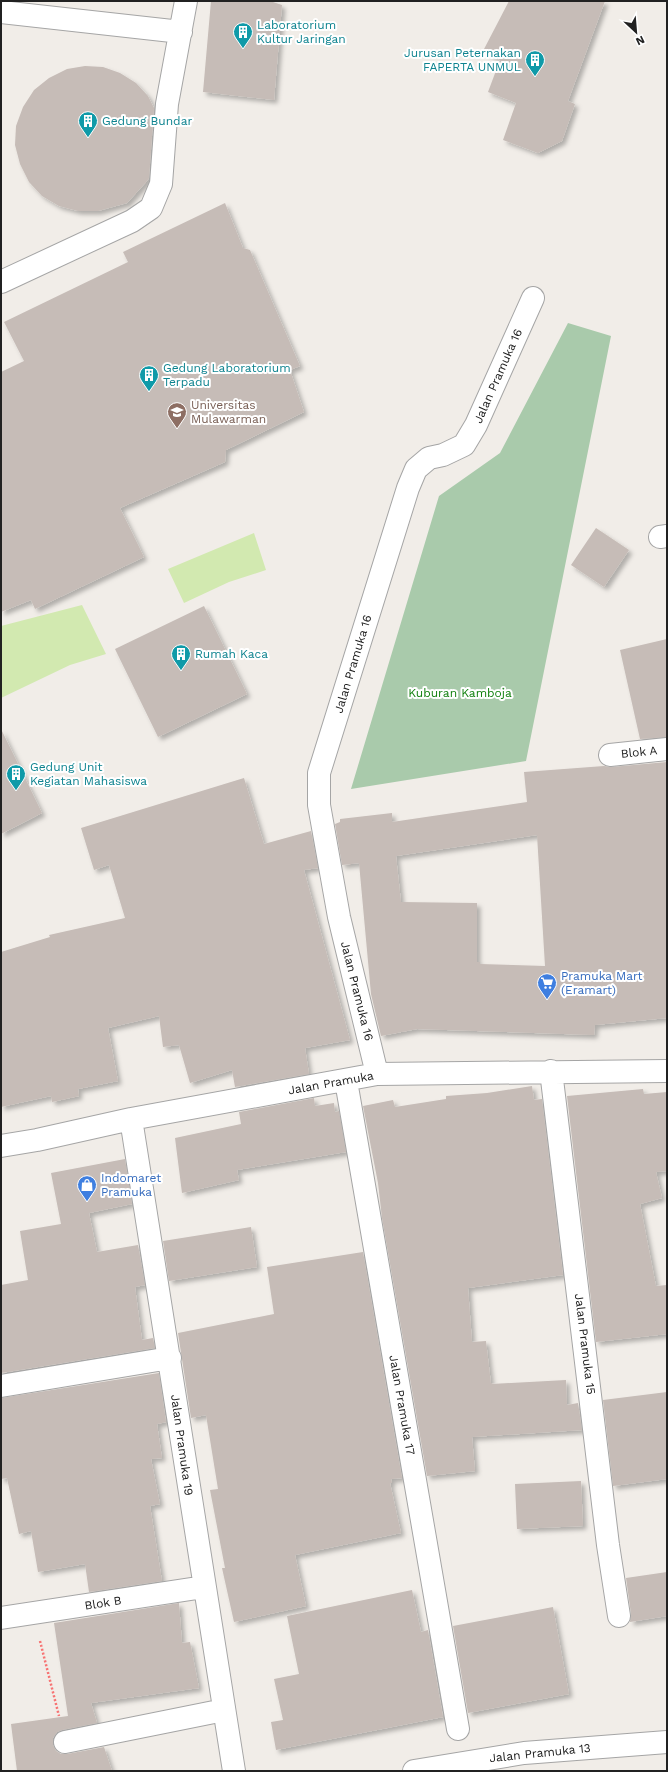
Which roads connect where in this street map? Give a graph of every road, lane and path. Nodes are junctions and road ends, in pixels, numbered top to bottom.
1 (186, 1) edge
2 (1, 12) edge
3 (181, 32) junction
4 (1, 282) edge
5 (533, 298) dead end
6 (667, 749) edge
7 (610, 755) dead end
8 (667, 1071) edge
9 (551, 1072) junction
10 (378, 1074) junction
11 (346, 1081) junction
12 (131, 1119) junction
13 (1, 1146) edge
14 (170, 1358) junction
15 (1, 1386) edge
16 (204, 1587) junction
17 (33, 1614) junction
18 (619, 1616) dead end
19 (1, 1618) edge
20 (224, 1710) junction
21 (458, 1729) dead end
22 (65, 1742) joint
23 (667, 1742) edge
24 (234, 1771) edge
25 (414, 1771) edge

1 - 3 street
2 - 3 street
3 - 4 street
5 - 10 street, Jalan Pramuka 16
6 - 7 street, Blok A
8 - 9 street, Jalan Pramuka
9 - 10 street, Jalan Pramuka
9 - 18 street, Jalan Pramuka 15
10 - 11 street, Jalan Pramuka
11 - 12 street, Jalan Pramuka
11 - 21 street, Jalan Pramuka 17
12 - 13 street, Jalan Pramuka
12 - 14 street, Jalan Pramuka 19
14 - 15 street
14 - 16 street, Jalan Pramuka 19
16 - 17 street, Blok B
16 - 20 street, Jalan Pramuka 19
17 - 19 street, Blok B
17 - 22 path
20 - 22 street
20 - 24 street, Jalan Pramuka 19
23 - 25 street, Jalan Pramuka 13

